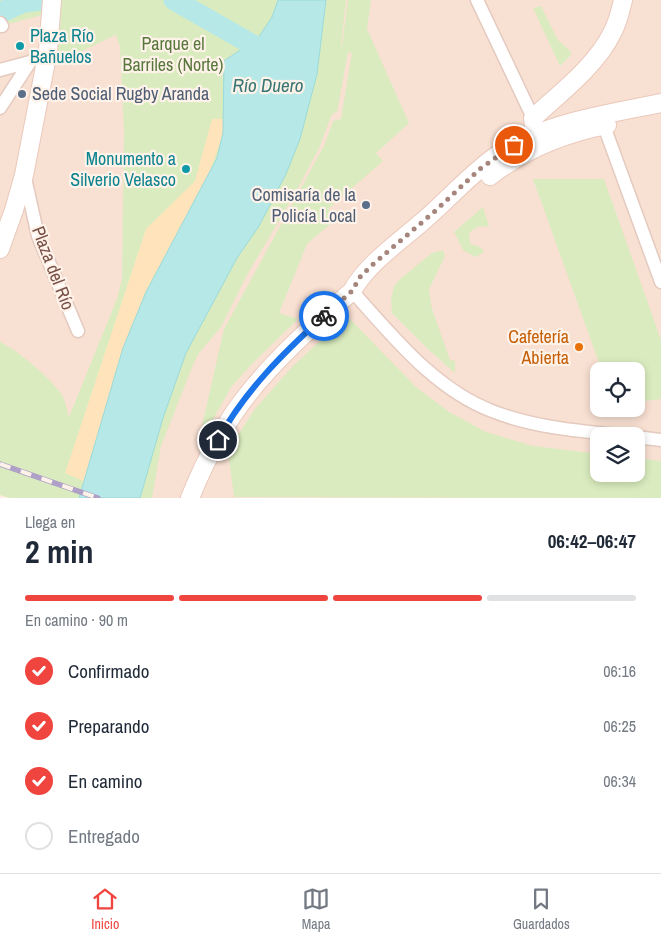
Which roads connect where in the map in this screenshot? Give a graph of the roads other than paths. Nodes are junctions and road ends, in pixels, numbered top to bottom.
1 (477, 0) edge
2 (623, 0) edge
3 (52, 6) edge
4 (48, 51) junction
5 (30, 62) junction
6 (0, 70) edge
7 (661, 103) edge
8 (0, 108) edge
9 (661, 115) edge
10 (534, 126) junction
11 (604, 126) junction
12 (24, 175) junction
13 (0, 249) edge
14 (660, 275) edge
15 (352, 291) junction
16 (78, 331) dead end
17 (590, 432) edge
18 (645, 438) edge
19 (661, 440) edge
20 (190, 498) edge

1 - 10 street
2 - 10 street
3 - 4 street
4 - 5 street
4 - 12 street
5 - 6 street
5 - 8 street
7 - 10 street
9 - 11 street
10 - 15 street
11 - 14 street
11 - 15 street
12 - 13 street
12 - 16 street, Plaza del Río
15 - 17 street
15 - 20 street
18 - 19 street

